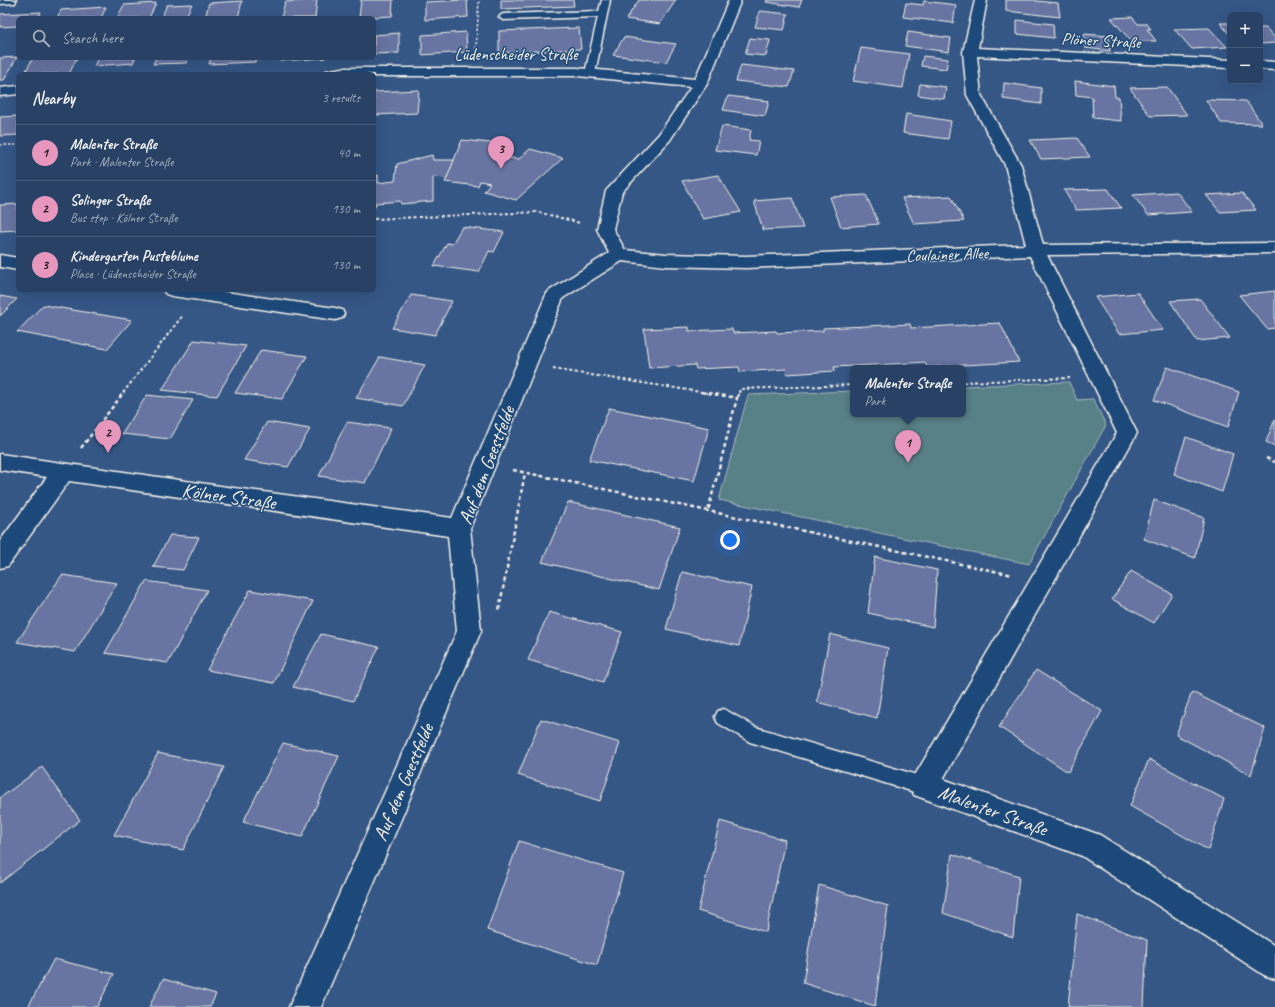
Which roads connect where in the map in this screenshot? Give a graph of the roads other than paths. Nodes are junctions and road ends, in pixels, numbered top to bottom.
1 (0, 0) edge
2 (10, 0) edge
3 (606, 0) edge
4 (736, 0) edge
5 (981, 0) edge
6 (603, 14) junction
7 (503, 17) dead end
8 (970, 52) junction
9 (1227, 64) edge
10 (1263, 65) edge
11 (1275, 66) edge
12 (342, 72) edge
13 (376, 72) edge
14 (376, 72) edge
15 (590, 73) junction
16 (700, 84) junction
17 (16, 90) edge
18 (0, 92) edge
19 (1275, 248) edge
20 (1036, 250) junction
21 (619, 255) junction
22 (0, 261) edge
23 (16, 264) edge
24 (186, 292) edge
25 (334, 314) dead end
26 (0, 462) edge
27 (63, 472) junction
28 (459, 528) junction
29 (0, 560) edge
30 (724, 717) dead end
31 (924, 786) junction
32 (1275, 964) edge
33 (305, 1007) edge

1 - 2 street
3 - 6 lane
4 - 16 street
5 - 8 street, Malenter Straße
6 - 7 lane
6 - 15 lane
8 - 9 street, Plöner Straße
8 - 20 street, Malenter Straße
10 - 11 street
12 - 14 street, Lüdenscheider Straße
13 - 15 street, Lüdenscheider Straße
15 - 16 street, Lüdenscheider Straße
16 - 21 street
17 - 18 street
19 - 20 street, Coulainer Allee
20 - 21 street, Coulainer Allee
20 - 31 street, Malenter Straße
21 - 28 street, Auf dem Geestfelde
22 - 23 street
24 - 25 street
26 - 27 street, Kölner Straße
27 - 28 street, Kölner Straße
27 - 29 street
28 - 33 street, Auf dem Geestfelde
30 - 31 lane
31 - 32 street, Malenter Straße

